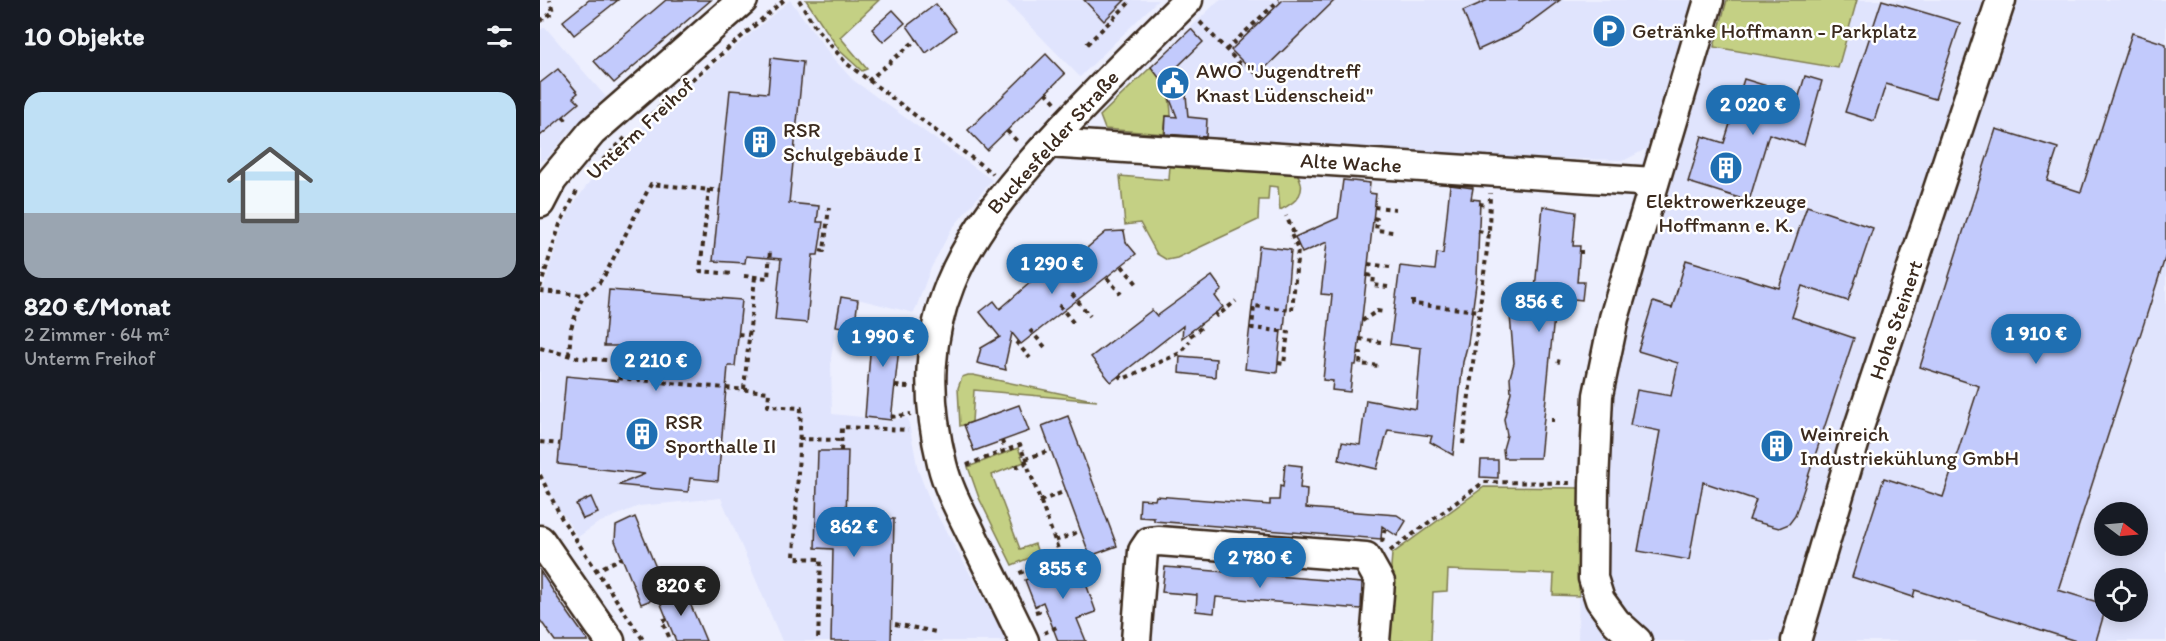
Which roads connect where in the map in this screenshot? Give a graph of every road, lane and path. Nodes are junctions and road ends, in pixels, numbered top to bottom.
1 (550, 0) edge
2 (743, 0) edge
3 (784, 0) edge
4 (799, 0) edge
5 (1132, 0) edge
6 (1708, 0) edge
7 (2001, 0) edge
8 (1279, 1) edge
9 (1193, 10) edge
10 (540, 21) edge
11 (917, 39) dead end
12 (1087, 44) dead end
13 (1226, 50) junction
14 (1243, 62) dead end
15 (868, 81) junction
16 (1046, 92) dead end
17 (1053, 99) dead end
18 (646, 119) dead end
19 (1007, 131) dead end
20 (630, 133) dead end
21 (1017, 141) dead end
22 (1048, 143) junction
23 (599, 165) dead end
24 (995, 176) dead end
25 (1654, 182) junction
26 (580, 186) dead end
27 (709, 189) junction
28 (721, 191) dead end
29 (542, 194) edge
30 (1479, 204) dead end
31 (829, 207) dead end
32 (1374, 207) dead end
33 (1396, 209) dead end
34 (1286, 216) dead end
35 (1373, 218) dead end
36 (1478, 231) dead end
37 (1394, 232) dead end
38 (1489, 233) junction
39 (820, 250) dead end
40 (770, 251) dead end
41 (1368, 264) dead end
42 (1122, 266) dead end
43 (1390, 267) dead end
44 (733, 274) dead end
45 (1366, 275) dead end
46 (744, 276) dead end
47 (755, 277) junction
48 (1107, 278) dead end
49 (1137, 284) dead end
50 (1388, 287) dead end
51 (540, 289) edge
52 (1072, 294) dead end
53 (1121, 294) dead end
54 (583, 295) junction
55 (1413, 300) dead end
56 (1236, 301) dead end
57 (1059, 305) dead end
58 (1384, 312) dead end
59 (1480, 312) junction
60 (1215, 313) dead end
61 (1090, 316) dead end
62 (1362, 321) dead end
63 (1199, 324) dead end
64 (1076, 326) dead end
65 (1030, 330) dead end
66 (738, 334) dead end
67 (749, 335) junction
68 (1359, 339) dead end
69 (1016, 342) dead end
70 (1382, 342) dead end
71 (900, 343) dead end
72 (911, 344) dead end
73 (1045, 347) dead end
74 (540, 348) edge
75 (1358, 353) dead end
76 (569, 355) junction
77 (1030, 358) dead end
78 (1278, 363) dead end
79 (1379, 366) dead end
80 (1119, 375) dead end
81 (895, 386) dead end
82 (907, 387) dead end
83 (744, 389) junction
84 (907, 415) dead end
85 (891, 417) dead end
86 (908, 430) dead end
87 (799, 439) junction
88 (841, 440) junction
89 (1002, 441) dead end
90 (540, 442) edge
91 (560, 444) dead end
92 (1463, 444) dead end
93 (1005, 450) junction
94 (1051, 450) dead end
95 (841, 451) dead end
96 (1025, 461) junction
97 (968, 464) dead end
98 (1015, 467) dead end
99 (540, 475) edge
100 (1580, 483) dead end
101 (1066, 490) dead end
102 (1040, 501) junction
103 (1081, 531) dead end
104 (540, 540) edge
105 (1055, 541) junction
106 (1393, 548) dead end
107 (1045, 553) dead end
108 (622, 558) dead end
109 (1048, 562) junction
110 (596, 570) junction
111 (1051, 570) dead end
112 (1016, 574) dead end
113 (667, 618) dead end
114 (895, 624) dead end
115 (1059, 626) dead end
116 (936, 632) dead end
117 (1034, 637) edge
118 (610, 641) edge
119 (644, 641) edge
120 (671, 641) edge
121 (818, 641) edge
122 (1136, 641) edge
123 (1375, 641) edge
124 (1636, 641) edge
125 (1796, 641) edge

1 - 10 path
2 - 29 street, Unterm Freihof
3 - 18 path, Unterm Freihof
4 - 15 path
5 - 12 path, Buckesfelder Straße
6 - 25 street
7 - 125 street, Hohe Steinert
8 - 13 path
9 - 13 path
9 - 22 street, Buckesfelder Straße
11 - 15 path
13 - 14 path
15 - 24 path, Buckesfelder Straße
16 - 17 path, Buckesfelder Straße
19 - 21 path, Buckesfelder Straße
20 - 23 path, Unterm Freihof
22 - 25 street, Alte Wache
22 - 117 street, Buckesfelder Straße
25 - 124 street
26 - 51 path, Unterm Freihof
27 - 28 path
27 - 44 path
27 - 54 path
30 - 38 path
31 - 39 path
32 - 33 path, Alte Wache
34 - 78 path
35 - 37 path
36 - 38 path
38 - 59 path
40 - 47 path
41 - 43 path
42 - 49 path
45 - 50 path
46 - 47 path
47 - 67 path
48 - 53 path
51 - 54 path
52 - 61 path
54 - 76 path
55 - 59 path
56 - 60 path
57 - 64 path
58 - 62 path
59 - 92 path
63 - 80 path
65 - 73 path
66 - 67 path
67 - 83 path
68 - 70 path
69 - 77 path
71 - 72 path
74 - 76 path
75 - 79 path
76 - 83 path
81 - 82 path
83 - 87 path
84 - 85 path
86 - 88 path
87 - 88 path
87 - 121 path
88 - 95 path
89 - 93 path
90 - 91 path
93 - 96 path
93 - 97 path
94 - 96 path
96 - 98 path
96 - 102 path
99 - 110 path
100 - 106 path
101 - 102 path
102 - 105 path
103 - 105 path
104 - 118 street
105 - 109 path
107 - 109 path
108 - 110 path
109 - 111 path
109 - 112 path
110 - 119 path
113 - 120 path
114 - 116 path
115 - 117 path
122 - 123 street

